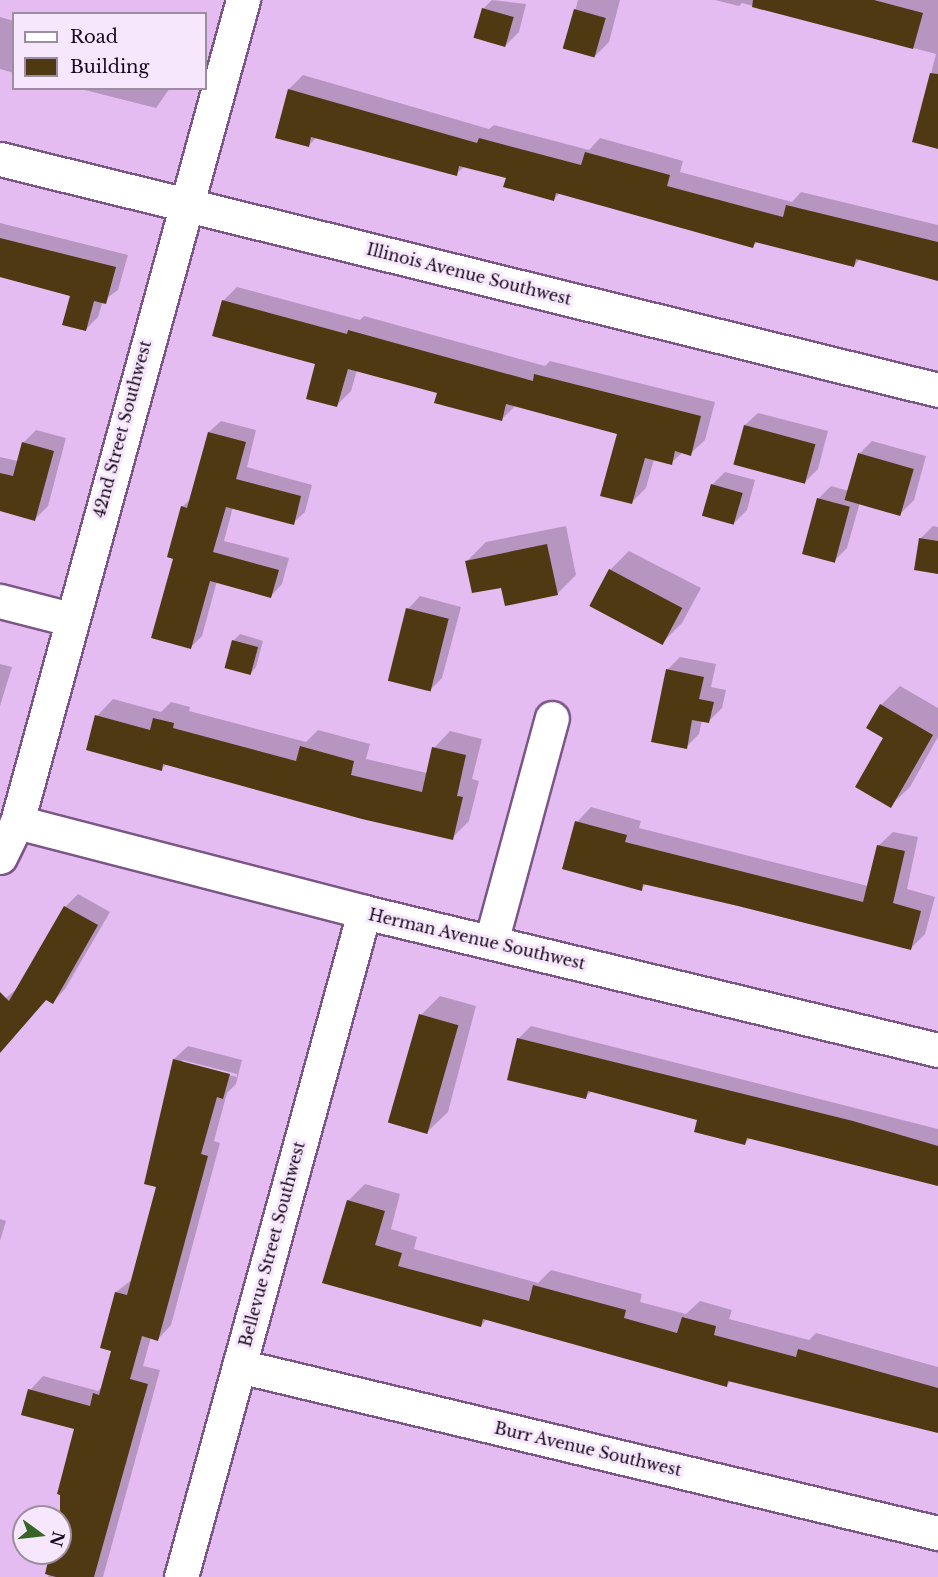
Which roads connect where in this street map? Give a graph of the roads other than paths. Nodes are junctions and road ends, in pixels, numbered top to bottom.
1 (243, 0) edge
2 (0, 159) edge
3 (184, 204) junction
4 (938, 390) edge
5 (0, 601) edge
6 (70, 619) junction
7 (552, 718) dead end
8 (17, 822) junction
9 (0, 858) edge
10 (364, 912) junction
11 (491, 942) junction
12 (938, 1050) edge
13 (238, 1366) junction
14 (938, 1533) edge
15 (181, 1577) edge

1 - 3 street, 42nd Street Southwest
2 - 3 street, Illinois Avenue Southwest
3 - 4 street, Illinois Avenue Southwest
3 - 6 street, 42nd Street Southwest
5 - 6 street
6 - 8 street, 42nd Street Southwest
7 - 11 street
8 - 9 street, 42nd Street Southwest
8 - 10 street, Herman Avenue Southwest
10 - 11 street, Herman Avenue Southwest
10 - 13 street, Bellevue Street Southwest
11 - 12 street, Herman Avenue Southwest
13 - 14 street, Burr Avenue Southwest
13 - 15 street, Bellevue Street Southwest

